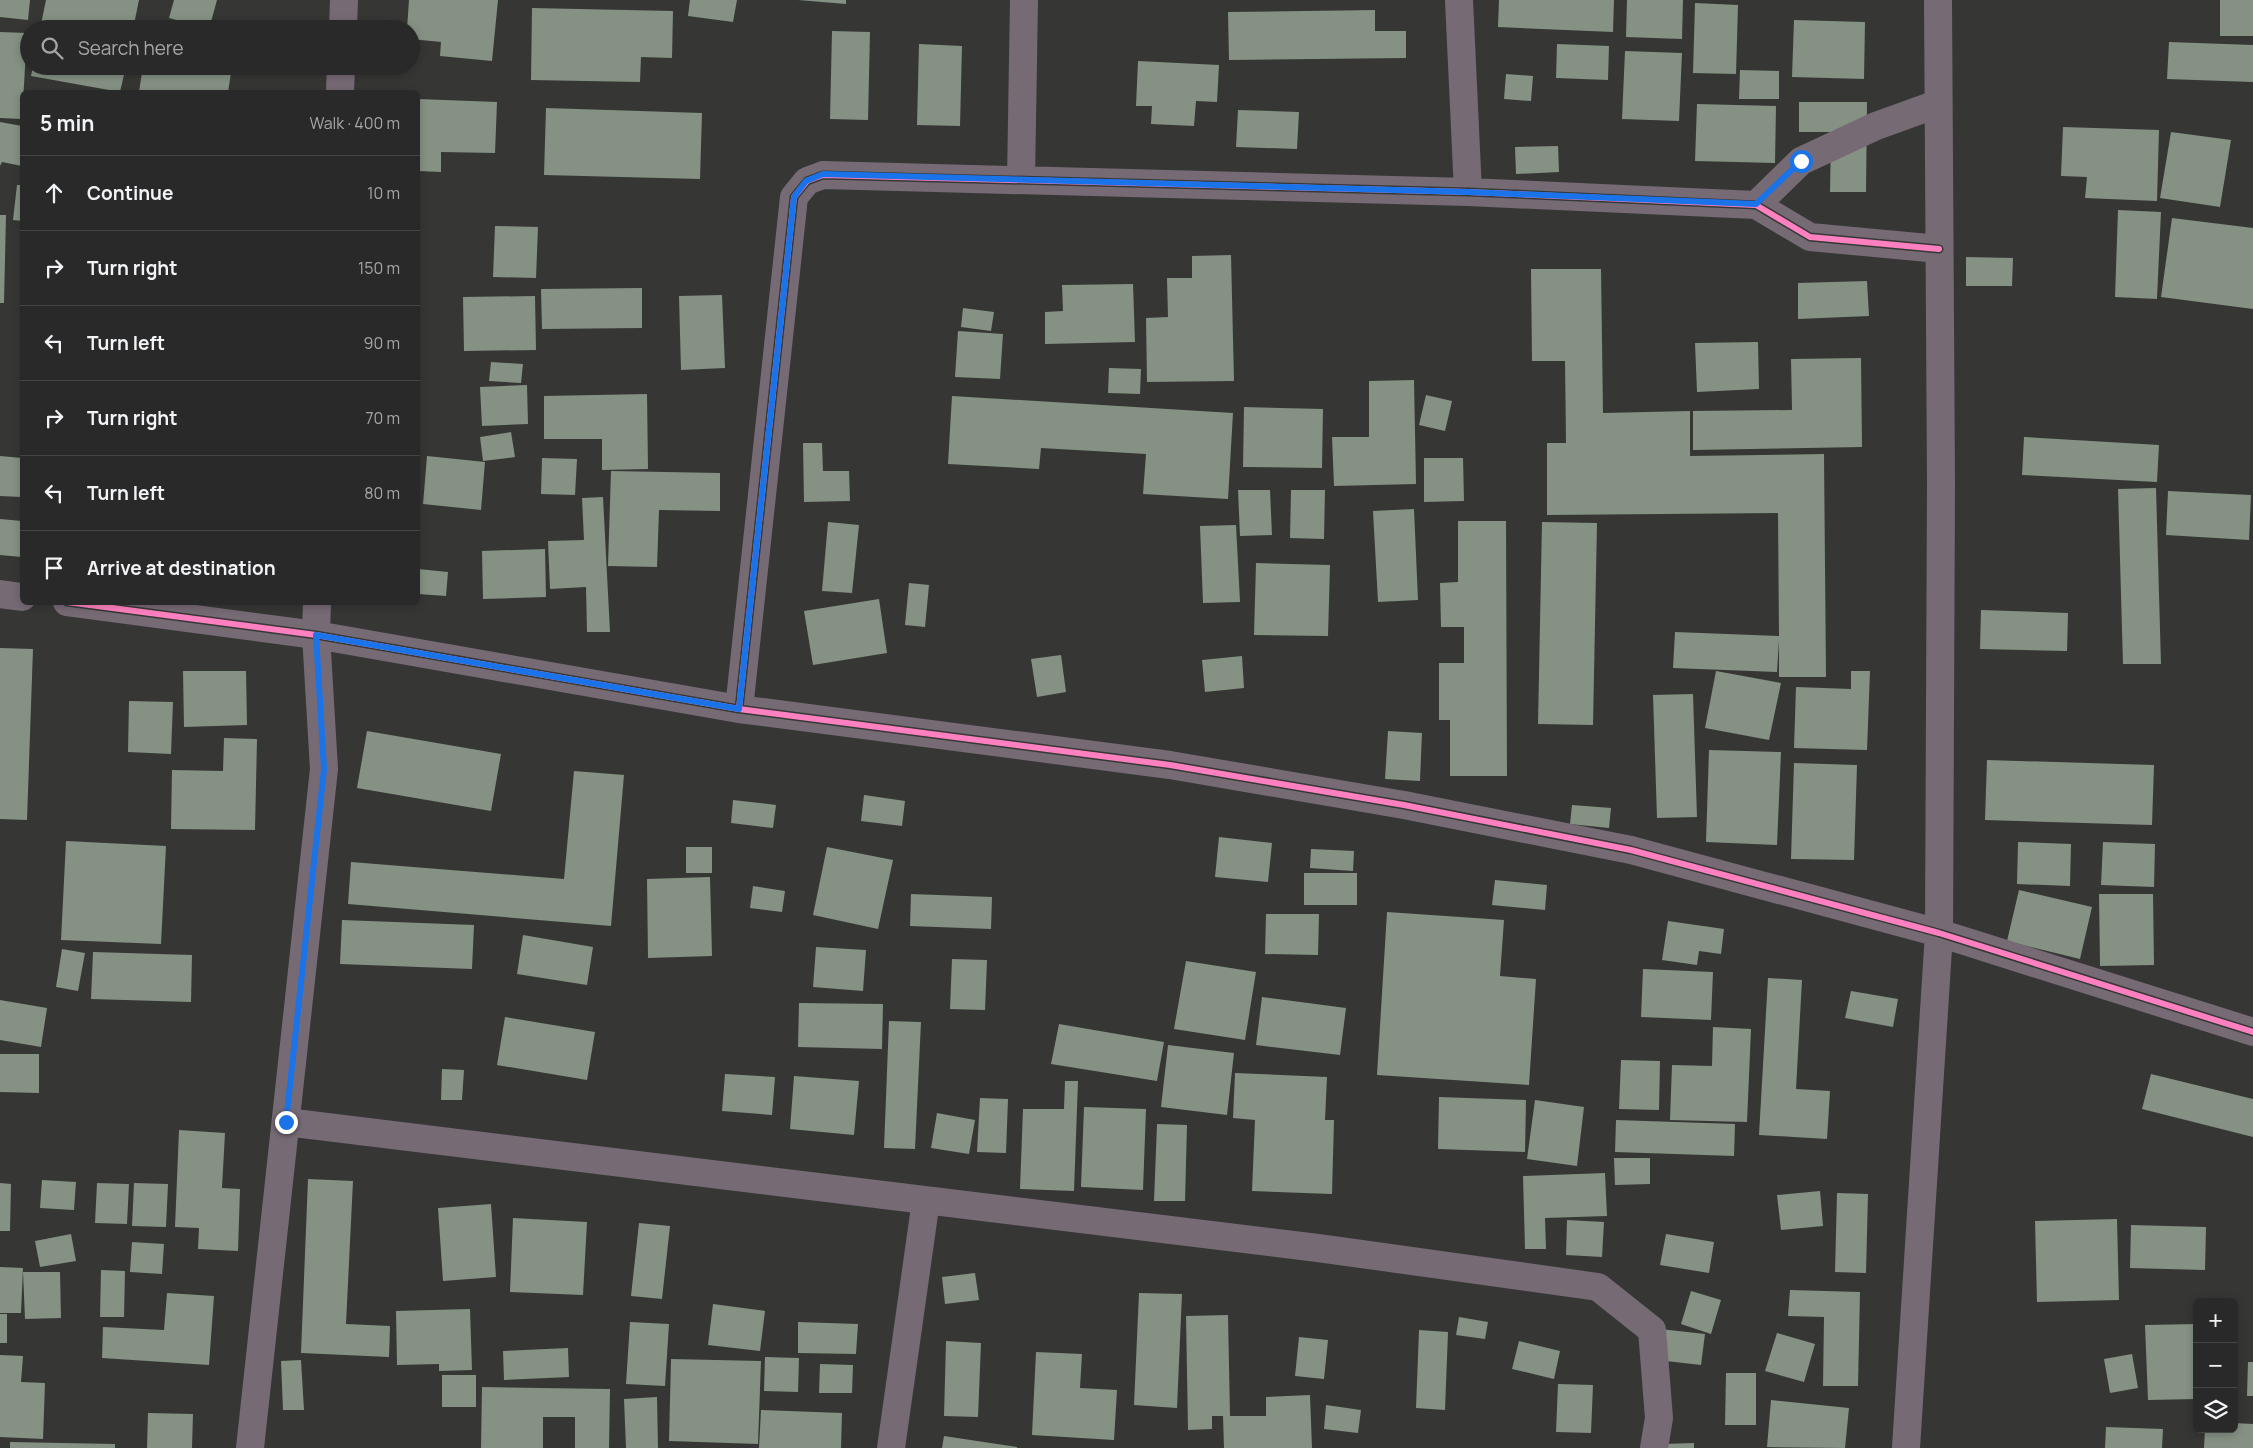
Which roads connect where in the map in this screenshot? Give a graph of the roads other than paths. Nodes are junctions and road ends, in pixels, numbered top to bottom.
1 (344, 0) edge
2 (1024, 0) edge
3 (1459, 0) edge
4 (1938, 0) edge
5 (343, 20) edge
6 (341, 75) edge
7 (340, 90) edge
8 (1937, 104) junction
9 (1021, 180) junction
10 (1468, 192) junction
11 (1756, 204) junction
12 (1939, 249) junction
13 (0, 594) edge
14 (20, 597) edge
15 (90, 605) edge
16 (317, 605) edge
17 (316, 635) junction
18 (739, 709) junction
19 (1939, 933) junction
20 (2253, 1032) edge
21 (286, 1122) junction
22 (926, 1200) junction
23 (250, 1448) edge
24 (891, 1448) edge
25 (1654, 1448) edge
26 (1906, 1448) edge

1 - 5 street
2 - 9 street
3 - 10 street
4 - 8 street
6 - 7 street
8 - 11 street
8 - 12 street
9 - 10 street
9 - 18 street
10 - 11 street
11 - 12 street
12 - 19 street
13 - 14 street
15 - 17 street
16 - 17 street
17 - 18 street
17 - 21 street
18 - 19 street
19 - 20 street
19 - 26 street
21 - 22 street
21 - 23 street
22 - 24 street
22 - 25 street

